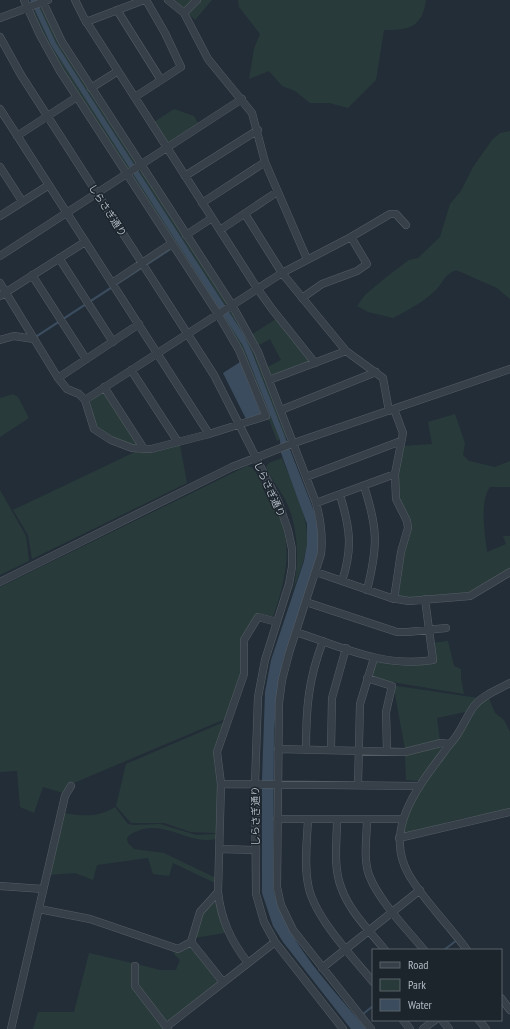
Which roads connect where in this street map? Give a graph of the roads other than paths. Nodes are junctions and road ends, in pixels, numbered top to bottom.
1 (24, 0) edge
2 (75, 0) edge
3 (145, 0) edge
4 (168, 0) edge
5 (197, 0) edge
6 (43, 1) edge
7 (28, 8) junction
8 (117, 10) junction
9 (184, 13) junction
10 (0, 18) edge
11 (86, 22) junction
12 (0, 37) edge
13 (118, 71) junction
14 (161, 80) junction
15 (91, 88) junction
16 (77, 97) junction
17 (135, 97) junction
18 (242, 99) junction
19 (0, 109) edge
20 (47, 116) junction
21 (258, 130) junction
22 (17, 136) junction
23 (167, 148) junction
24 (266, 162) junction
25 (141, 165) junction
26 (0, 167) edge
27 (127, 174) junction
28 (185, 176) junction
29 (49, 185) junction
30 (277, 192) junction
31 (97, 193) junction
32 (22, 201) junction
33 (202, 203) junction
34 (67, 213) junction
35 (245, 214) junction
36 (0, 216) edge
37 (212, 218) junction
38 (406, 225) dead end
39 (220, 230) junction
40 (186, 235) junction
41 (351, 238) junction
42 (85, 242) junction
43 (172, 243) junction
44 (0, 256) edge
45 (59, 258) junction
46 (307, 259) junction
47 (142, 263) junction
48 (282, 273) junction
49 (32, 275) junction
50 (0, 283) edge
51 (112, 283) junction
52 (258, 288) junction
53 (3, 294) edge
54 (302, 298) junction
55 (232, 305) junction
56 (218, 314) junction
57 (139, 324) junction
58 (188, 333) junction
59 (34, 339) junction
60 (0, 340) edge
61 (113, 342) junction
62 (346, 351) junction
63 (157, 353) junction
64 (86, 360) junction
65 (315, 363) junction
66 (510, 369) edge
67 (131, 370) junction
68 (376, 372) junction
69 (58, 378) junction
70 (269, 380) junction
71 (104, 387) junction
72 (85, 400) junction
73 (281, 410) junction
74 (392, 410) junction
75 (240, 425) junction
76 (210, 434) junction
77 (400, 441) junction
78 (178, 442) junction
79 (292, 443) junction
80 (144, 450) junction
81 (255, 457) junction
82 (395, 474) junction
83 (306, 477) junction
84 (364, 486) junction
85 (340, 495) junction
86 (316, 503) junction
87 (316, 572) junction
88 (510, 572) edge
89 (342, 581) junction
90 (0, 582) edge
91 (367, 590) junction
92 (394, 599) junction
93 (426, 599) junction
94 (306, 602) junction
95 (277, 622) junction
96 (446, 628) dead end
97 (429, 630) junction
98 (296, 632) junction
99 (323, 641) junction
100 (346, 648) junction
101 (374, 658) junction
102 (367, 678) junction
103 (510, 684) edge
104 (450, 744) junction
105 (278, 749) junction
106 (306, 750) junction
107 (331, 750) junction
108 (359, 750) junction
109 (387, 751) junction
110 (221, 784) junction
111 (258, 784) junction
112 (275, 784) junction
113 (358, 785) junction
114 (70, 786) dead end
115 (419, 786) junction
116 (510, 812) edge
117 (277, 818) junction
118 (337, 819) junction
119 (367, 819) junction
120 (403, 819) junction
121 (308, 820) junction
122 (399, 838) junction
123 (219, 849) junction
124 (255, 850) junction
125 (0, 886) edge
126 (43, 889) junction
127 (420, 890) junction
128 (218, 892) junction
129 (39, 909) junction
130 (393, 912) junction
131 (370, 931) junction
132 (191, 942) junction
133 (275, 942) junction
134 (347, 948) junction
135 (384, 949) edge
136 (423, 949) edge
137 (466, 949) edge
138 (248, 963) junction
139 (135, 966) dead end
140 (322, 968) junction
141 (372, 981) edge
142 (223, 982) junction
143 (505, 1001) edge
144 (510, 1010) edge
145 (404, 1021) edge
146 (434, 1021) edge
147 (443, 1021) edge
148 (480, 1021) edge
149 (167, 1028) edge
150 (11, 1029) edge
151 (343, 1029) edge
152 (370, 1029) edge
153 (410, 1029) edge
154 (423, 1029) edge
155 (449, 1029) edge
156 (486, 1029) edge

1 - 7 street
2 - 11 street
3 - 8 street
3 - 14 street
4 - 9 street
5 - 9 street
6 - 7 street
6 - 15 street
7 - 10 street
7 - 16 street
8 - 11 street
8 - 14 street
9 - 18 street
11 - 13 street
12 - 20 street, しらさぎ通り
13 - 15 street
13 - 17 street
14 - 17 street
15 - 25 street
16 - 20 street
16 - 27 street
17 - 23 street
18 - 21 street
18 - 23 street
19 - 22 street
20 - 22 street
20 - 31 street, しらさぎ通り
21 - 24 street
21 - 28 street
22 - 29 street
23 - 25 street
23 - 28 street
24 - 30 street
24 - 33 street
25 - 27 street
25 - 40 street
26 - 32 street
27 - 31 street
27 - 43 street
28 - 33 street
29 - 32 street
29 - 34 street
30 - 35 street
30 - 46 street
31 - 34 street
31 - 47 street, しらさぎ通り
32 - 36 street
33 - 37 street
34 - 42 street
34 - 44 street
35 - 39 street
35 - 48 street
37 - 39 street
37 - 40 street
38 - 41 street
39 - 52 street
40 - 55 street
41 - 46 street
41 - 54 street
42 - 45 street
42 - 51 street
43 - 47 street
43 - 56 street
45 - 49 street
45 - 61 street
46 - 48 street
47 - 51 street
47 - 58 street, しらさぎ通り
48 - 52 street
48 - 54 street
49 - 53 street
49 - 64 street
50 - 53 street
51 - 57 street
52 - 55 street
52 - 65 street
53 - 59 street
54 - 62 street
55 - 56 street
55 - 70 street
56 - 58 street
56 - 75 street
57 - 61 street
57 - 63 street
58 - 63 street
58 - 75 street, しらさぎ通り
59 - 60 street
59 - 69 street
61 - 64 street
62 - 65 street
62 - 68 street
63 - 67 street
63 - 76 street
64 - 69 street
65 - 70 street
66 - 74 street
67 - 71 street
67 - 78 street
68 - 73 street
68 - 74 street
69 - 72 street
70 - 73 street
71 - 72 street
71 - 80 street
72 - 80 street
73 - 79 street
74 - 77 street
74 - 79 street
75 - 76 street
75 - 81 street, しらさぎ通り
76 - 78 street
77 - 82 street
77 - 83 street
78 - 80 street
79 - 81 street
79 - 83 street
81 - 90 street
81 - 95 street, しらさぎ通り
82 - 84 street
82 - 92 street
83 - 86 street
84 - 85 street
84 - 91 street
85 - 86 street
85 - 89 street
86 - 87 street
87 - 89 street
87 - 94 street
88 - 93 street
89 - 91 street
91 - 92 street
92 - 93 street
93 - 97 street
94 - 97 street
94 - 98 street
95 - 110 street
95 - 111 street, しらさぎ通り
96 - 97 street
97 - 101 street
98 - 99 street
98 - 105 street
99 - 100 street
99 - 106 street
100 - 101 street
100 - 107 street
101 - 102 street
102 - 108 street
102 - 109 street
103 - 104 street
104 - 109 street
104 - 115 street
105 - 106 street
105 - 112 street
106 - 107 street
107 - 108 street
108 - 109 street
108 - 113 street
110 - 111 street
110 - 123 street
111 - 112 street
111 - 124 street, しらさぎ通り
112 - 113 street
112 - 117 street
113 - 115 street
114 - 126 street
115 - 120 street
116 - 122 street
117 - 121 street
117 - 140 street
118 - 119 street
118 - 121 street
118 - 131 street
119 - 120 street
119 - 130 street
120 - 122 street
121 - 134 street
122 - 127 street
123 - 124 street
123 - 128 street
124 - 133 street, しらさぎ通り
125 - 126 street
126 - 129 street
127 - 130 street
127 - 137 street
128 - 132 street
128 - 138 street
129 - 132 street
129 - 150 street
130 - 131 street
130 - 136 street
131 - 134 street
131 - 135 street
132 - 142 street
133 - 138 street
133 - 151 street, しらさぎ通り
134 - 140 street
134 - 141 street
138 - 142 street
139 - 149 street
140 - 152 street
142 - 149 street
143 - 144 street
145 - 153 street
146 - 154 street
147 - 155 street
148 - 156 street

